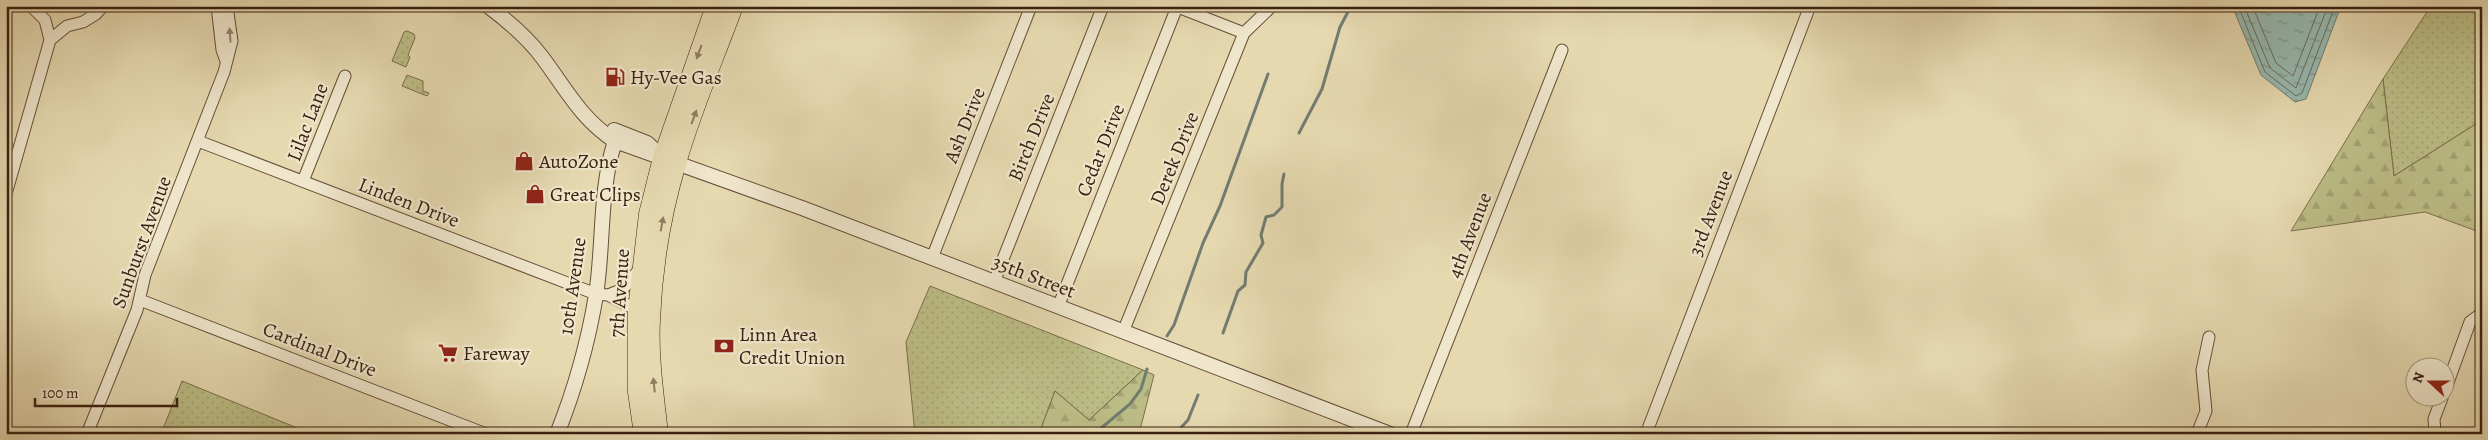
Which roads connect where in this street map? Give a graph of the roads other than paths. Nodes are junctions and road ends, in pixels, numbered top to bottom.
1 (30, 6) edge
2 (103, 6) edge
3 (218, 6) edge
4 (228, 6) edge
5 (488, 6) edge
6 (715, 6) edge
7 (734, 6) edge
8 (1031, 6) edge
9 (1103, 6) edge
10 (1176, 6) edge
11 (1272, 6) edge
12 (1810, 6) edge
13 (1201, 11) edge
14 (45, 20) junction
15 (67, 26) junction
16 (1244, 33) junction
17 (50, 40) junction
18 (1562, 50) dead end
19 (226, 62) junction
20 (345, 76) dead end
21 (582, 114) junction
22 (198, 141) junction
23 (615, 141) junction
24 (670, 160) junction
25 (304, 182) junction
26 (6, 194) edge
27 (932, 258) junction
28 (640, 267) junction
29 (994, 282) junction
30 (602, 295) junction
31 (140, 300) junction
32 (1058, 307) junction
33 (637, 310) junction
34 (2482, 313) edge
35 (1123, 332) junction
36 (2209, 337) dead end
37 (2456, 360) edge
38 (2438, 408) edge
39 (86, 434) edge
40 (486, 434) edge
41 (557, 434) edge
42 (643, 434) edge
43 (659, 434) edge
44 (1390, 434) edge
45 (1411, 434) edge
46 (1646, 434) edge
47 (2197, 434) edge
48 (2435, 434) edge

1 - 14 street
2 - 15 street
3 - 19 street, Sunburst Avenue
19 -> 4 street, Sunburst Avenue
5 - 21 street, 35th Street
6 -> 24 main road
24 -> 7 main road
8 - 27 street, Ash Drive
9 - 29 street, Birch Drive
10 - 13 street
10 - 32 street, Cedar Drive
11 - 16 street, Derek Drive
12 - 46 street, 3rd Avenue
13 - 16 street
14 - 15 street
14 - 17 street
15 - 17 street
16 - 35 street, Derek Drive
17 - 26 street
18 - 45 street, 4th Avenue
19 - 22 street, Sunburst Avenue
20 - 25 street, Lilac Lane
21 - 23 street, 35th Street
21 - 24 street, 35th Street
22 - 25 street, Linden Drive
22 - 31 street, Sunburst Avenue
23 - 24 street, 35th Street
23 - 30 street, 10th Avenue
24 - 27 street, 35th Street
24 - 28 main road, 7th Avenue
43 -> 24 main road, 7th Avenue
25 - 30 street, Linden Drive
27 - 29 street, 35th Street
28 - 30 street
28 - 33 main road, 7th Avenue
29 - 32 street, 35th Street
30 - 33 street, Linden Drive
30 - 41 street, 10th Avenue
31 - 39 street, Sunburst Avenue
31 - 40 street, Cardinal Drive
32 - 35 street, 35th Street
33 - 42 main road, 7th Avenue
34 - 37 street
35 - 44 street, 35th Street
36 - 47 street
38 - 48 street

